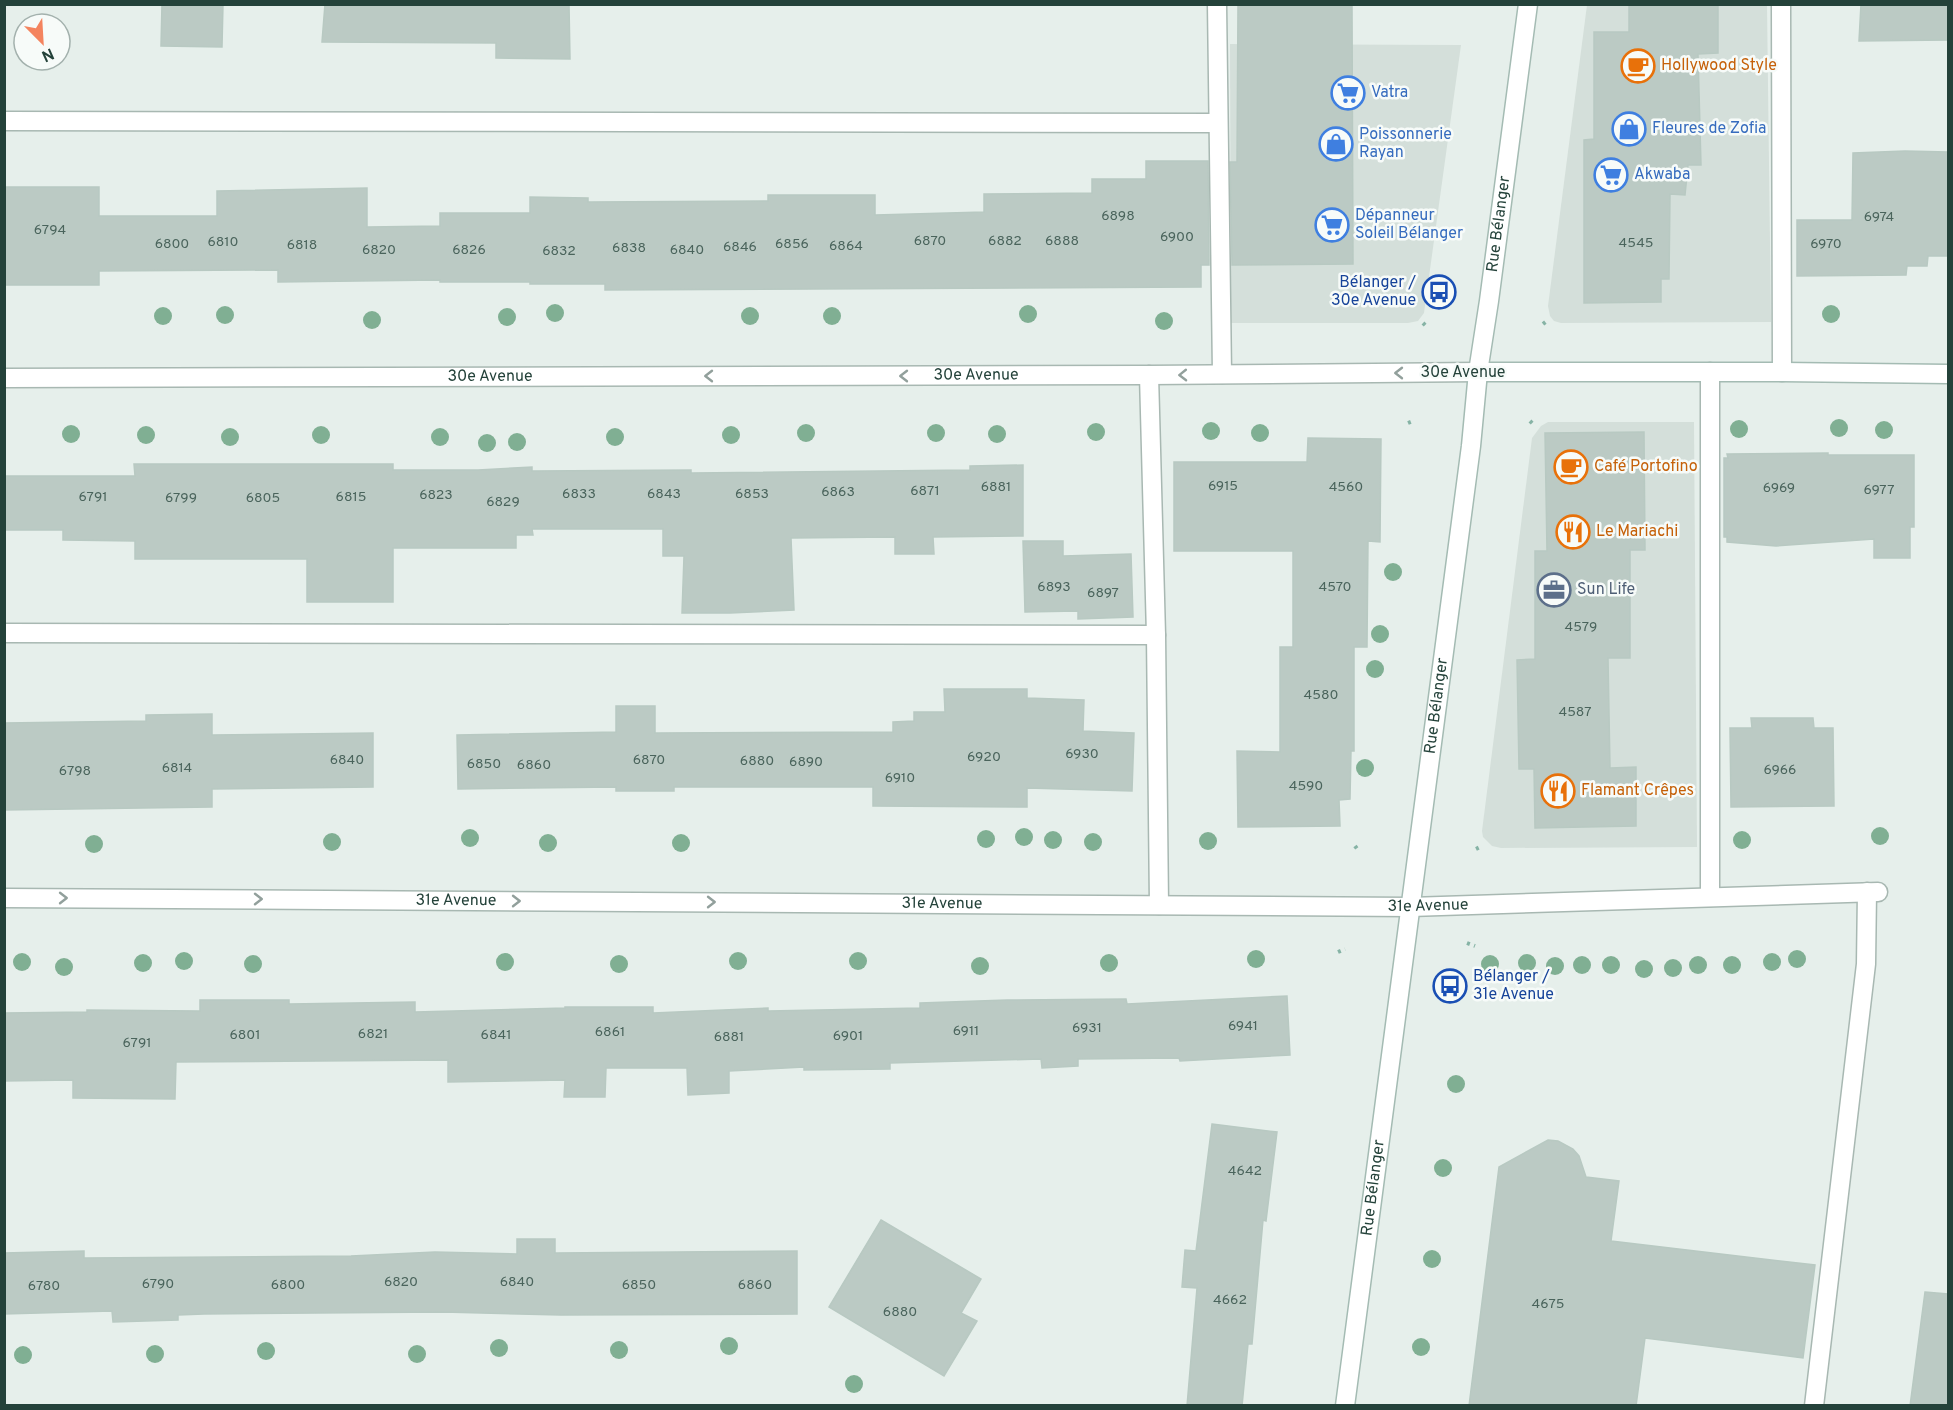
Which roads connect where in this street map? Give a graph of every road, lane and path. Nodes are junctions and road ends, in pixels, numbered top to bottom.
1 (1217, 4) edge
2 (1528, 4) edge
3 (1781, 4) edge
4 (4, 121) edge
5 (1218, 123) junction
6 (1548, 320) dead end
7 (1423, 322) dead end
8 (1543, 324) dead end
9 (1427, 327) dead end
10 (1478, 372) junction
11 (1710, 372) junction
12 (1782, 372) junction
13 (1222, 374) junction
14 (1948, 374) edge
15 (1149, 375) junction
16 (4, 378) edge
17 (1530, 421) dead end
18 (1534, 425) dead end
19 (4, 633) edge
20 (1156, 635) junction
21 (1482, 846) dead end
22 (1476, 849) dead end
23 (1710, 897) junction
24 (4, 898) edge
25 (1159, 905) junction
26 (1410, 907) junction
27 (1467, 943) dead end
28 (1475, 946) dead end
29 (1345, 950) dead end
30 (1338, 952) dead end
31 (1345, 1406) edge
32 (1814, 1406) edge

1 - 5 street
2 - 10 street, Rue Bélanger
3 - 12 street
4 - 5 street
5 - 13 street
6 - 8 path
7 - 9 path
10 - 11 street, 30e Avenue
10 -> 13 street, 30e Avenue
10 - 26 street, Rue Bélanger
11 - 12 street, 30e Avenue
11 - 23 street
12 - 14 street, 30e Avenue
13 -> 15 street, 30e Avenue
15 -> 16 street, 30e Avenue
15 - 20 street
17 - 18 path
19 - 20 street
20 - 25 street
21 - 22 path
23 - 26 street, 31e Avenue
23 - 32 street, 31e Avenue
24 -> 25 street, 31e Avenue
25 - 26 street, 31e Avenue
26 - 31 street, Rue Bélanger
27 - 28 path
29 - 30 path

